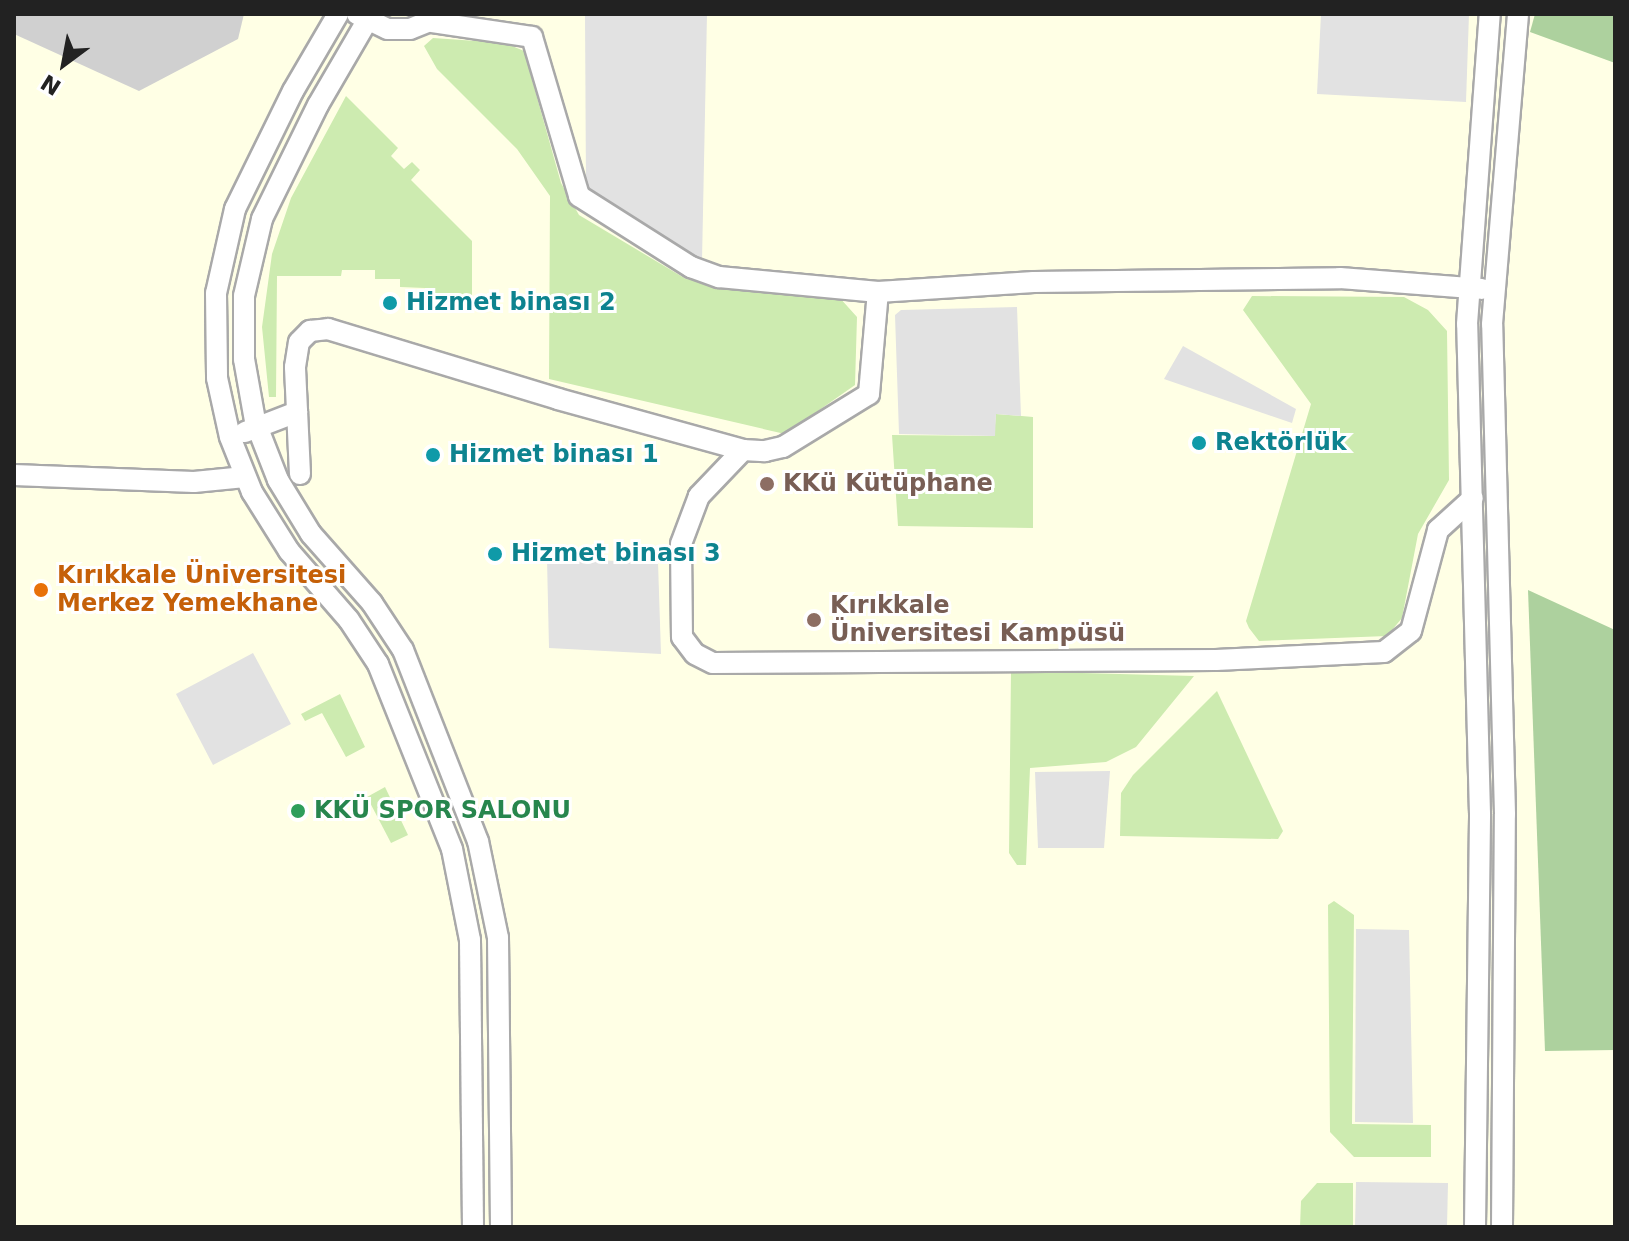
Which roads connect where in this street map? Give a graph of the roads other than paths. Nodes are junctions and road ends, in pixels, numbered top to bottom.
1 (338, 14) edge
2 (1490, 14) edge
3 (1518, 14) edge
4 (365, 16) edge
5 (439, 18) edge
6 (1469, 289) junction
7 (1494, 290) junction
8 (878, 292) junction
9 (216, 293) junction
10 (244, 296) junction
11 (297, 412) junction
12 (257, 428) junction
13 (230, 437) junction
14 (743, 450) junction
15 (300, 474) dead end
16 (14, 475) edge
17 (245, 477) junction
18 (1493, 497) junction
19 (1468, 498) junction
20 (1477, 1097) junction
21 (1504, 1098) junction
22 (473, 1221) edge
23 (501, 1221) edge
24 (1475, 1227) edge
25 (1502, 1227) edge

1 - 9 street
2 - 6 street
3 - 7 street
4 - 5 street
4 - 10 street
5 - 8 street
6 - 7 street
6 - 8 street
6 - 19 street
7 - 18 street
8 - 14 street
9 - 10 street
9 - 13 street
10 - 12 street
11 - 12 street
11 - 14 street
11 - 15 street
12 - 13 street
12 - 23 street
13 - 17 street
14 - 19 street
16 - 17 street
17 - 22 street
18 - 19 street
18 - 21 street
19 - 20 street
20 - 21 street
20 - 24 street
21 - 25 street
22 - 23 street

